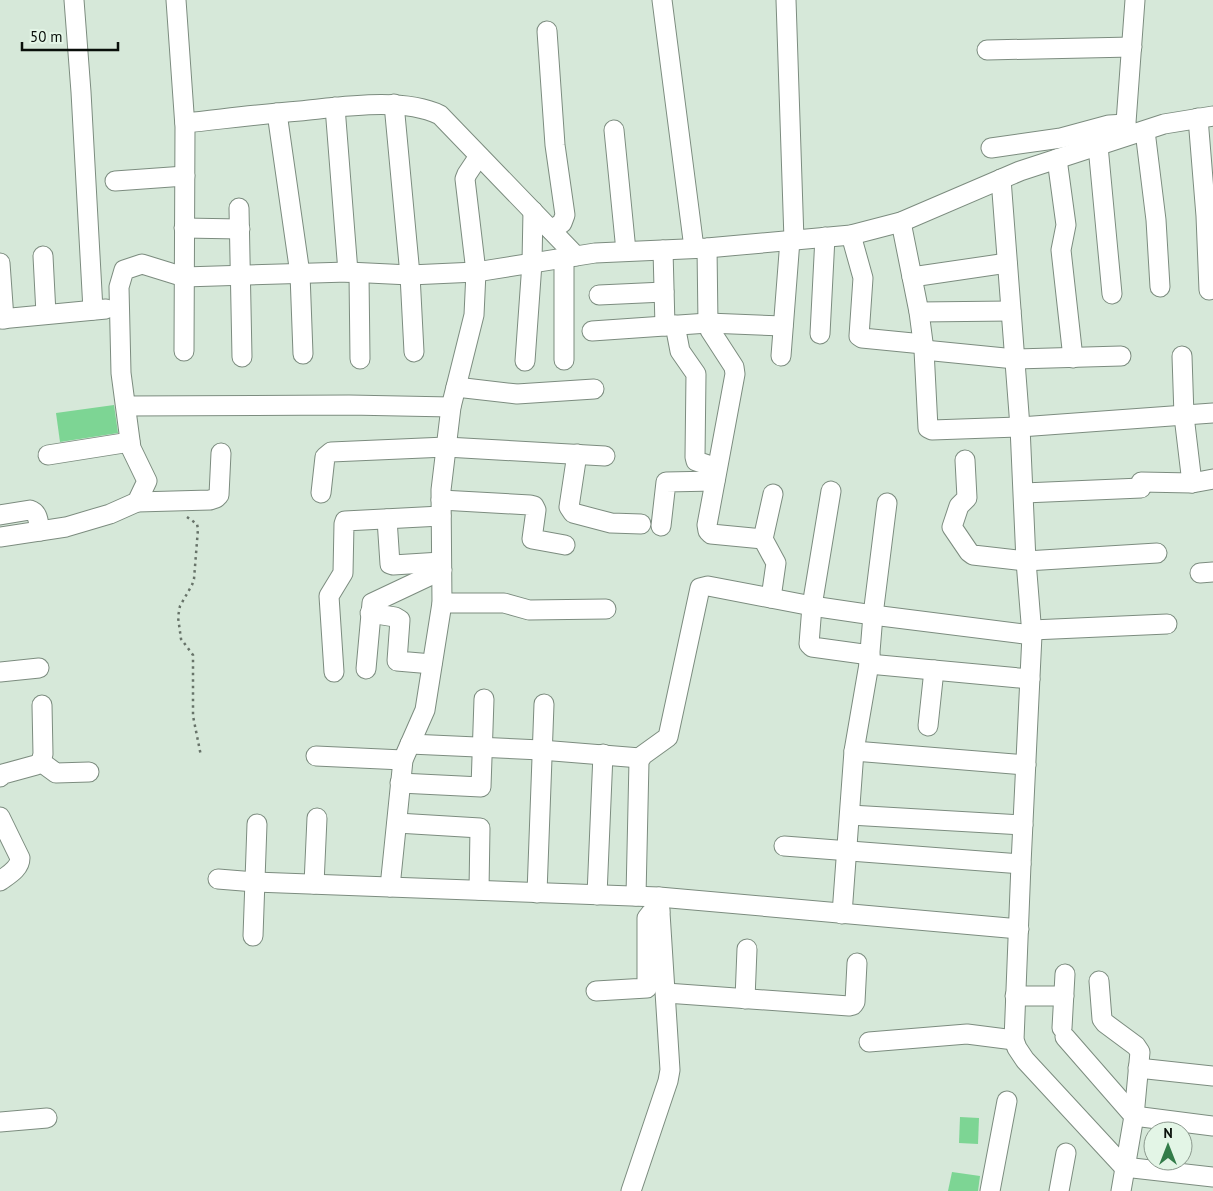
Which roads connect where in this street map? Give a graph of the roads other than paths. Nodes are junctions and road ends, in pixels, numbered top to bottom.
1 (74, 0) edge
2 (176, 0) edge
3 (662, 0) edge
4 (786, 0) edge
5 (1135, 0) edge
6 (547, 31) dead end
7 (1132, 47) junction
8 (987, 50) dead end
9 (394, 104) junction
10 (334, 107) junction
11 (277, 113) junction
12 (1206, 117) edge
13 (185, 123) junction
14 (614, 130) dead end
15 (1126, 131) junction
16 (1145, 131) junction
17 (1098, 146) junction
18 (991, 148) dead end
19 (479, 156) junction
20 (1057, 159) junction
21 (185, 176) junction
22 (1001, 179) junction
23 (115, 181) dead end
24 (239, 208) dead end
25 (533, 211) junction
26 (1210, 216) edge
27 (901, 222) junction
28 (184, 228) junction
29 (240, 229) junction
30 (551, 230) junction
31 (851, 235) junction
32 (825, 237) junction
33 (792, 240) junction
34 (701, 248) junction
35 (663, 250) junction
36 (626, 252) junction
37 (43, 256) dead end
38 (570, 257) junction
39 (532, 263) junction
40 (1007, 263) junction
41 (0, 264) edge
42 (476, 272) junction
43 (353, 273) junction
44 (300, 274) junction
45 (410, 275) junction
46 (241, 276) junction
47 (184, 277) junction
48 (912, 277) junction
49 (1160, 287) dead end
50 (1210, 290) dead end
51 (664, 292) junction
52 (1112, 294) dead end
53 (599, 295) dead end
54 (120, 307) junction
55 (94, 310) junction
56 (1011, 311) junction
57 (919, 312) junction
58 (46, 314) junction
59 (2, 319) edge
60 (708, 323) junction
61 (670, 326) junction
62 (783, 326) junction
63 (592, 331) dead end
64 (820, 334) dead end
65 (924, 347) junction
66 (184, 351) dead end
67 (414, 352) dead end
68 (303, 354) dead end
69 (781, 356) dead end
70 (1121, 356) dead end
71 (1182, 356) dead end
72 (242, 357) dead end
73 (1073, 358) junction
74 (360, 359) dead end
75 (1015, 359) junction
76 (564, 360) dead end
77 (525, 361) dead end
78 (456, 387) junction
79 (594, 390) dead end
80 (126, 406) junction
81 (451, 407) junction
82 (1213, 413) edge
83 (1184, 416) junction
84 (1020, 427) junction
85 (130, 442) junction
86 (446, 447) junction
87 (222, 453) dead end
88 (578, 454) junction
89 (48, 455) dead end
90 (605, 456) dead end
91 (964, 460) dead end
92 (716, 474) junction
93 (1213, 479) edge
94 (1192, 483) junction
95 (831, 491) dead end
96 (321, 493) dead end
97 (1024, 493) junction
98 (772, 494) dead end
99 (137, 502) junction
100 (887, 503) dead end
101 (441, 508) junction
102 (0, 515) edge
103 (387, 519) junction
104 (642, 524) dead end
105 (661, 526) dead end
106 (40, 531) junction
107 (0, 537) edge
108 (763, 539) junction
109 (565, 546) dead end
110 (1157, 553) dead end
111 (1026, 560) junction
112 (441, 566) junction
113 (771, 598) junction
114 (442, 603) junction
115 (812, 606) junction
116 (606, 609) dead end
117 (370, 613) junction
118 (873, 615) junction
119 (1167, 624) dead end
120 (1032, 632) junction
121 (869, 660) junction
122 (432, 664) junction
123 (39, 668) dead end
124 (366, 669) dead end
125 (934, 670) junction
126 (0, 672) edge
127 (334, 672) dead end
128 (1030, 679) junction
129 (484, 699) dead end
130 (544, 704) dead end
131 (42, 705) dead end
132 (928, 726) dead end
133 (482, 747) junction
134 (541, 750) junction
135 (854, 751) junction
136 (406, 752) junction
137 (603, 754) junction
138 (316, 756) dead end
139 (640, 758) junction
140 (41, 762) junction
141 (1026, 764) junction
142 (89, 772) dead end
143 (0, 777) edge
144 (400, 783) junction
145 (850, 815) junction
146 (0, 817) edge
147 (317, 818) dead end
148 (397, 823) junction
149 (257, 824) dead end
150 (1023, 825) junction
151 (784, 846) dead end
152 (848, 852) junction
153 (1021, 864) junction
154 (218, 879) dead end
155 (0, 881) edge
156 (255, 882) junction
157 (314, 884) junction
158 (390, 887) junction
159 (479, 890) junction
160 (537, 893) junction
161 (597, 895) junction
162 (636, 896) junction
163 (660, 904) junction
164 (842, 914) junction
165 (1019, 930) junction
166 (253, 936) dead end
167 (747, 949) dead end
168 (858, 963) dead end
169 (1065, 974) dead end
170 (1099, 981) dead end
171 (596, 991) dead end
172 (666, 993) junction
173 (1015, 996) junction
174 (1064, 996) junction
175 (745, 999) junction
176 (1014, 1040) junction
177 (869, 1042) dead end
178 (1138, 1068) junction
179 (1213, 1076) edge
180 (1007, 1101) dead end
181 (1134, 1116) junction
182 (47, 1118) dead end
183 (0, 1122) edge
184 (1213, 1126) edge
185 (1066, 1153) dead end
186 (1124, 1167) junction
187 (1213, 1177) edge
188 (631, 1191) edge
189 (990, 1191) edge
190 (1059, 1191) edge
191 (1121, 1191) edge

1 - 55 street
2 - 13 street
3 - 34 street
4 - 33 street
5 - 7 street
6 - 30 street
7 - 8 street
7 - 15 street
9 - 10 street
9 - 19 street
9 - 45 street
10 - 11 street
10 - 43 street
11 - 13 street
11 - 44 street
12 - 16 street
12 - 26 street
13 - 21 street
14 - 36 street
15 - 16 street
15 - 17 street
15 - 18 street
16 - 49 street
17 - 20 street
17 - 52 street
19 - 25 street
19 - 42 street
20 - 22 street
20 - 73 street
21 - 23 street
21 - 28 street
22 - 27 street
22 - 40 street
24 - 29 street
25 - 30 street
25 - 39 street
26 - 50 street
27 - 31 street
27 - 48 street
28 - 29 street
28 - 47 street
29 - 46 street
30 - 38 street
31 - 32 street
31 - 65 street
32 - 33 street
32 - 64 street
33 - 34 street
33 - 62 street
34 - 35 street
34 - 60 street
35 - 36 street
35 - 51 street
36 - 38 street
37 - 58 street
38 - 39 street
38 - 76 street
39 - 42 street
39 - 77 street
40 - 48 street
40 - 56 street
41 - 59 street
42 - 45 street
42 - 78 street
43 - 44 street
43 - 45 street
43 - 74 street
44 - 46 street
44 - 68 street
45 - 67 street
46 - 47 street
46 - 72 street
47 - 54 street
47 - 66 street
48 - 57 street
51 - 53 street
51 - 61 street
54 - 55 street
54 - 80 street
55 - 58 street
56 - 57 street
56 - 75 street
57 - 65 street
58 - 59 street
60 - 61 street
60 - 62 street
60 - 92 street
61 - 63 street
61 - 92 street
62 - 69 street
65 - 75 street
65 - 84 street
70 - 73 street
71 - 83 street
73 - 75 street
75 - 84 street
78 - 79 street
78 - 81 street
80 - 81 street
80 - 85 street
81 - 86 street
82 - 83 street
83 - 84 street
83 - 94 street
84 - 97 street
85 - 89 street
85 - 99 street
86 - 88 street
86 - 96 street
86 - 101 street
87 - 99 street
88 - 90 street
88 - 104 street
91 - 111 street
92 - 105 street
92 - 108 street
93 - 94 street
94 - 97 street
95 - 115 street
97 - 111 street
98 - 108 street
99 - 106 street
100 - 118 street
101 - 103 street
101 - 109 street
101 - 112 street
102 - 106 street
103 - 112 street
103 - 127 street
106 - 107 street
108 - 113 street
110 - 111 street
111 - 120 street
112 - 114 street
112 - 117 street
113 - 115 street
113 - 139 street
114 - 116 street
114 - 122 street
115 - 118 street
115 - 121 street
117 - 122 street
117 - 124 street
118 - 120 street
118 - 121 street
119 - 120 street
120 - 128 street
121 - 125 street
121 - 135 street
122 - 136 street
123 - 126 street
125 - 128 street
125 - 132 street
128 - 141 street
129 - 133 street
130 - 134 street
131 - 140 street
133 - 134 street
133 - 136 street
133 - 144 street
134 - 137 street
134 - 160 street
135 - 141 street
135 - 145 street
136 - 138 street
136 - 144 street
137 - 139 street
137 - 161 street
139 - 162 street
140 - 142 street
140 - 143 street
141 - 150 street
144 - 148 street
145 - 150 street
145 - 152 street
146 - 155 street
147 - 157 street
148 - 158 street
148 - 159 street
149 - 156 street
150 - 153 street
151 - 152 street
152 - 153 street
152 - 164 street
153 - 165 street
154 - 156 street
156 - 157 street
156 - 166 street
157 - 158 street
158 - 159 street
159 - 160 street
160 - 161 street
161 - 162 street
162 - 163 street
163 - 164 street
163 - 171 street
163 - 172 street
164 - 165 street
165 - 173 street
167 - 175 street
168 - 175 street
169 - 174 street
170 - 178 street
172 - 175 street
172 - 188 street
173 - 174 street
173 - 176 street
174 - 181 street
176 - 177 street
176 - 186 street
178 - 179 street
178 - 181 street
180 - 189 street
181 - 184 street
181 - 186 street
182 - 183 street
185 - 190 street
186 - 187 street
186 - 191 street

